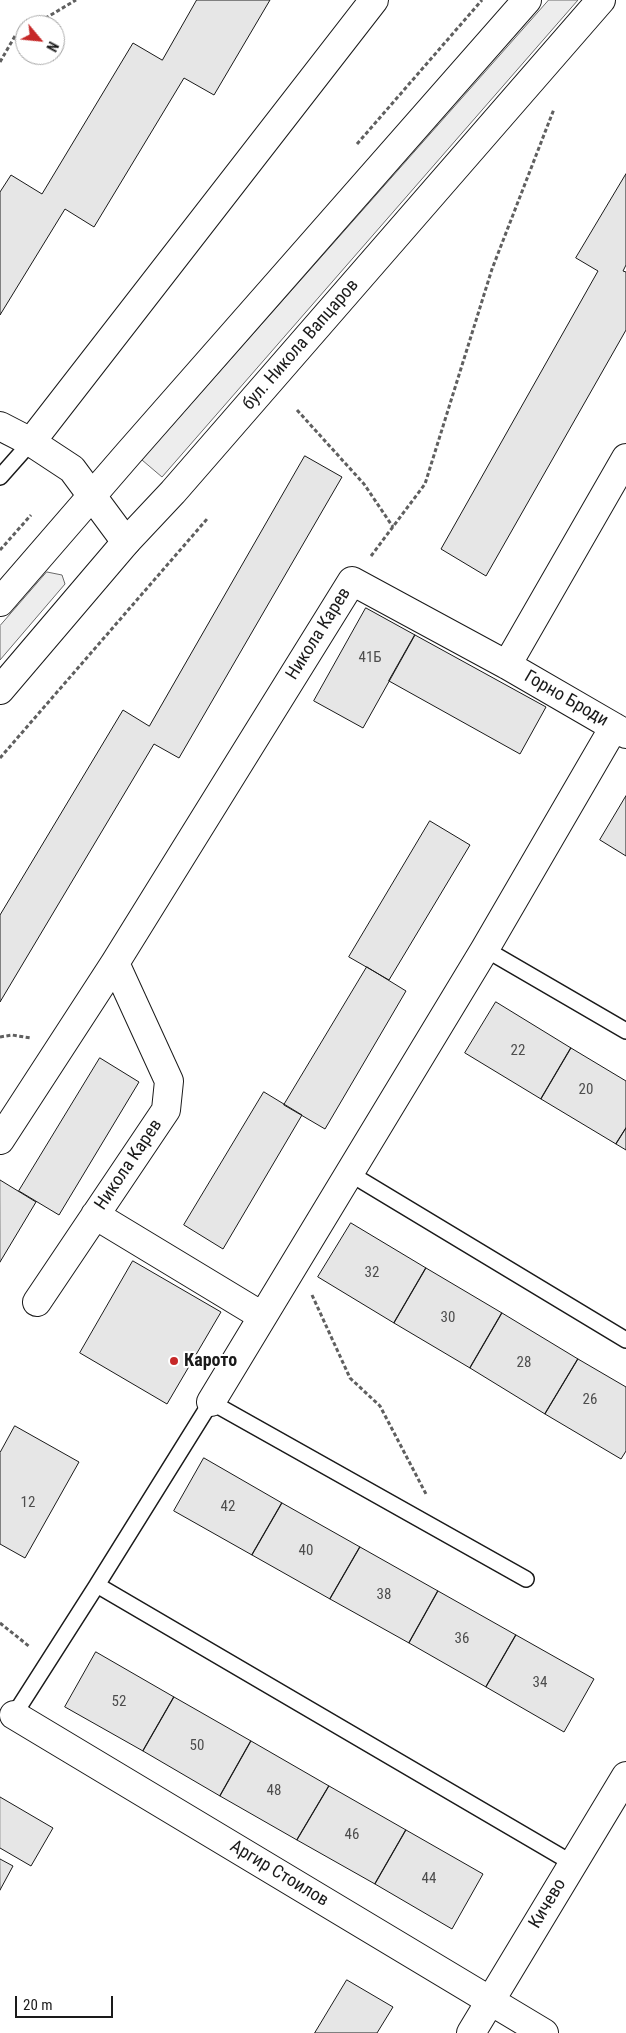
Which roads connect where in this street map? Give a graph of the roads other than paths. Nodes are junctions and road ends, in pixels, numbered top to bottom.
1 (374, 0) edge
2 (527, 0) edge
3 (601, 0) edge
4 (0, 426) edge
5 (31, 442) junction
6 (626, 458) edge
7 (0, 477) edge
8 (91, 496) junction
9 (126, 542) junction
10 (0, 602) edge
11 (507, 665) junction
12 (0, 690) edge
13 (620, 731) edge
14 (485, 949) junction
15 (115, 964) junction
16 (626, 1031) edge
17 (0, 1140) edge
18 (349, 1173) junction
19 (95, 1215) junction
20 (37, 1302) dead end
21 (262, 1316) junction
22 (626, 1340) edge
23 (211, 1402) junction
24 (526, 1579) dead end
25 (97, 1585) junction
26 (14, 1715) joint
27 (626, 1776) edge
28 (572, 1863) junction
29 (490, 2001) junction
30 (471, 2033) edge
31 (544, 2033) edge

1 - 5 street
2 - 8 street
3 - 9 street, бул. Никола Вапцаров
4 - 5 street
5 - 7 lane
5 - 8 street
6 - 11 street
8 - 9 street
8 - 10 street
9 - 12 street, бул. Никола Вапцаров
11 - 13 street, Горно Броди
11 - 15 street, Никола Карев
13 - 14 street
14 - 16 lane
14 - 18 street
15 - 17 street, Никола Карев
15 - 19 street, Никола Карев
18 - 21 street
18 - 22 lane
19 - 20 street, Никола Карев
19 - 21 street
21 - 23 street
23 - 24 lane
23 - 25 lane
25 - 26 lane
25 - 28 lane
26 - 29 street, Аргир Стоилов
27 - 28 street, Кичево
28 - 29 street, Кичево
29 - 30 street, Кичево
29 - 31 street, Аргир Стоилов

